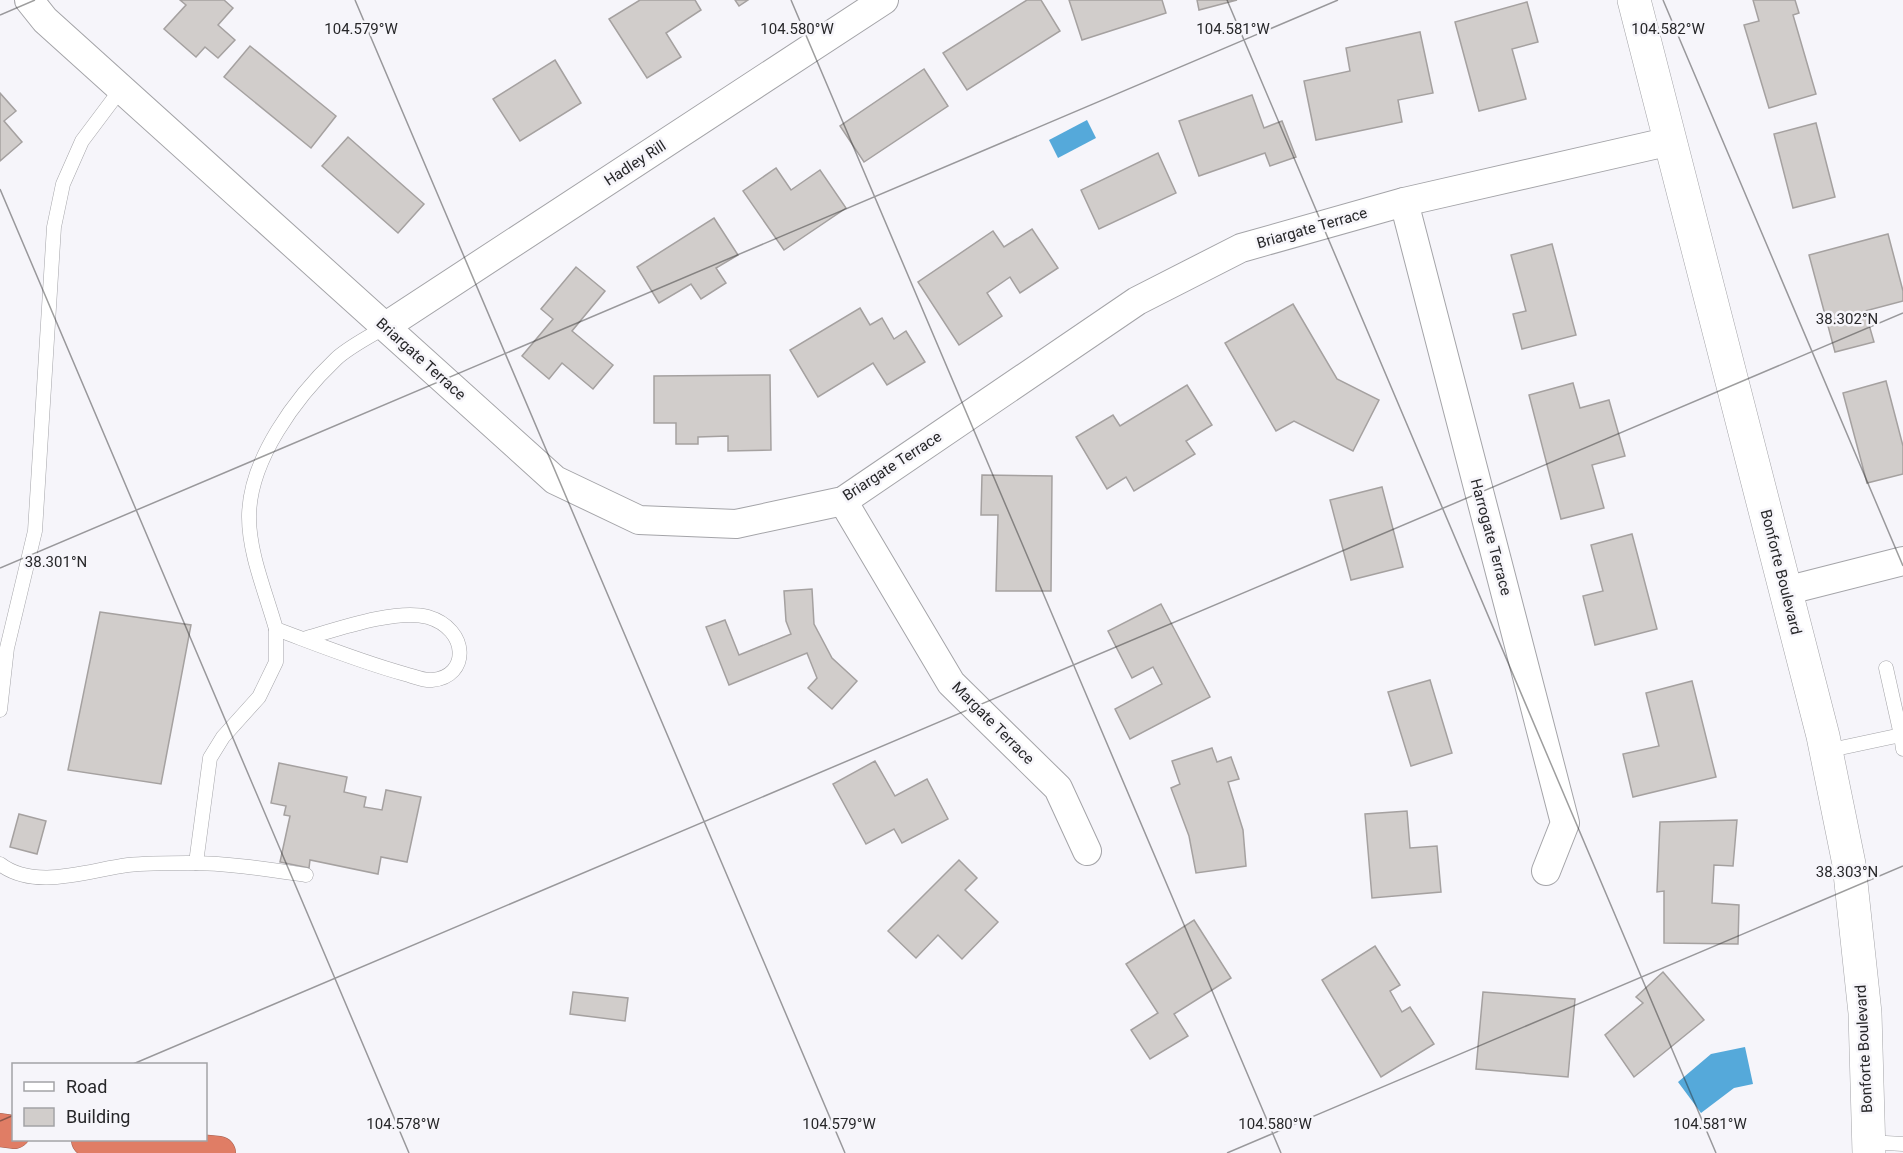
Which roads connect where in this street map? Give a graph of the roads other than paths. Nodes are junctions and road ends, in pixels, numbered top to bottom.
1 (29, 0) edge
2 (884, 0) edge
3 (1634, 0) edge
4 (121, 89) junction
5 (1671, 141) junction
6 (1404, 202) junction
7 (386, 326) junction
8 (843, 501) junction
9 (1903, 561) edge
10 (1785, 591) junction
11 (276, 629) junction
12 (303, 639) junction
13 (1886, 668) dead end
14 (0, 710) edge
15 (1901, 735) junction
16 (1903, 749) edge
17 (1826, 751) junction
18 (1087, 851) dead end
19 (196, 863) junction
20 (0, 864) edge
21 (1546, 871) dead end
22 (306, 875) dead end
23 (98, 1141) edge
24 (1903, 1144) edge
25 (1869, 1148) edge
26 (219, 1153) edge

1 - 4 street, Briargate Terrace
2 - 7 street, Hadley Rill
3 - 5 main road, Bonforte Boulevard
4 - 7 street, Briargate Terrace
4 - 14 lane
5 - 6 street, Briargate Terrace
5 - 10 main road, Bonforte Boulevard
6 - 8 street, Briargate Terrace
6 - 21 street, Harrogate Terrace
7 - 8 street, Briargate Terrace
7 - 11 lane
8 - 18 street, Margate Terrace
9 - 10 street
10 - 17 main road, Bonforte Boulevard
11 - 12 lane
11 - 19 lane
12 - 12 lane
13 - 15 lane
15 - 16 lane
15 - 17 lane
17 - 25 main road, Bonforte Boulevard
19 - 20 lane
19 - 22 lane
23 - 26 highway
24 - 25 lane

